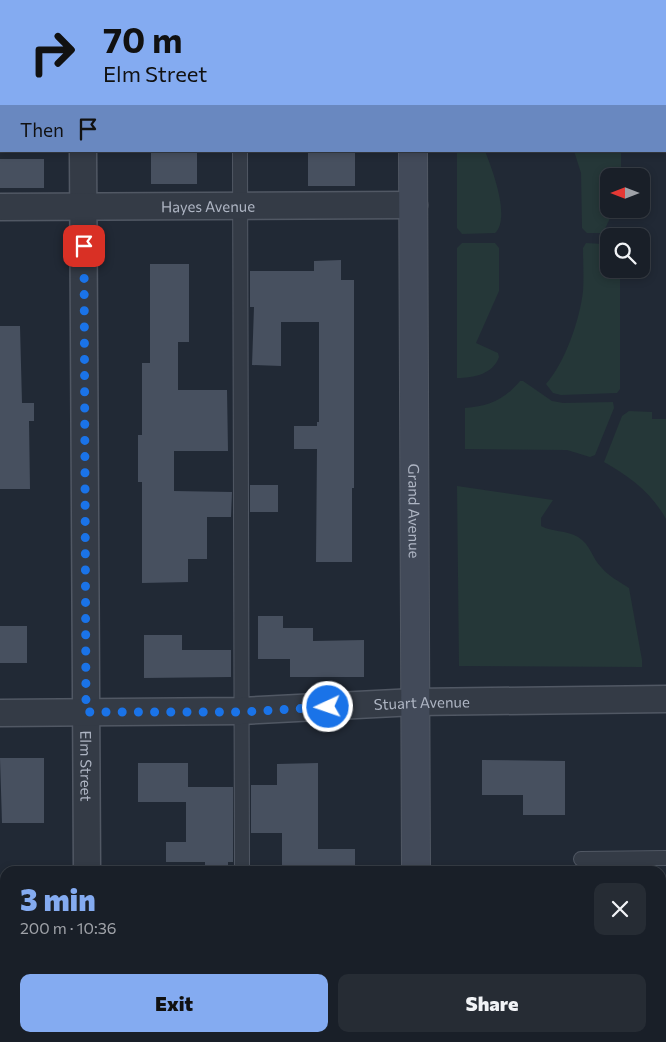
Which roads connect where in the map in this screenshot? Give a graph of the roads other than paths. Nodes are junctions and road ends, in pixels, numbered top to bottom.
1 (83, 152) edge
2 (240, 152) edge
3 (413, 152) edge
4 (414, 205) junction
5 (240, 206) junction
6 (0, 207) edge
7 (83, 207) junction
8 (666, 699) edge
9 (415, 702) junction
10 (86, 712) junction
11 (241, 712) junction
12 (0, 713) edge
13 (581, 858) dead end
14 (666, 858) edge
15 (87, 866) edge
16 (242, 866) edge
17 (416, 866) edge

1 - 7 street, Elm Street
2 - 5 lane
3 - 4 main road, Grand Avenue
4 - 5 street, Hayes Avenue
4 - 9 main road, Grand Avenue
5 - 7 street, Hayes Avenue
5 - 11 lane
6 - 7 street, Hayes Avenue
7 - 10 street, Elm Street
8 - 9 street, Stuart Avenue
9 - 11 street, Stuart Avenue
9 - 17 main road, Grand Avenue
10 - 11 street, Stuart Avenue
10 - 12 street, Stuart Avenue
10 - 15 street, Elm Street
11 - 16 lane
13 - 14 lane

